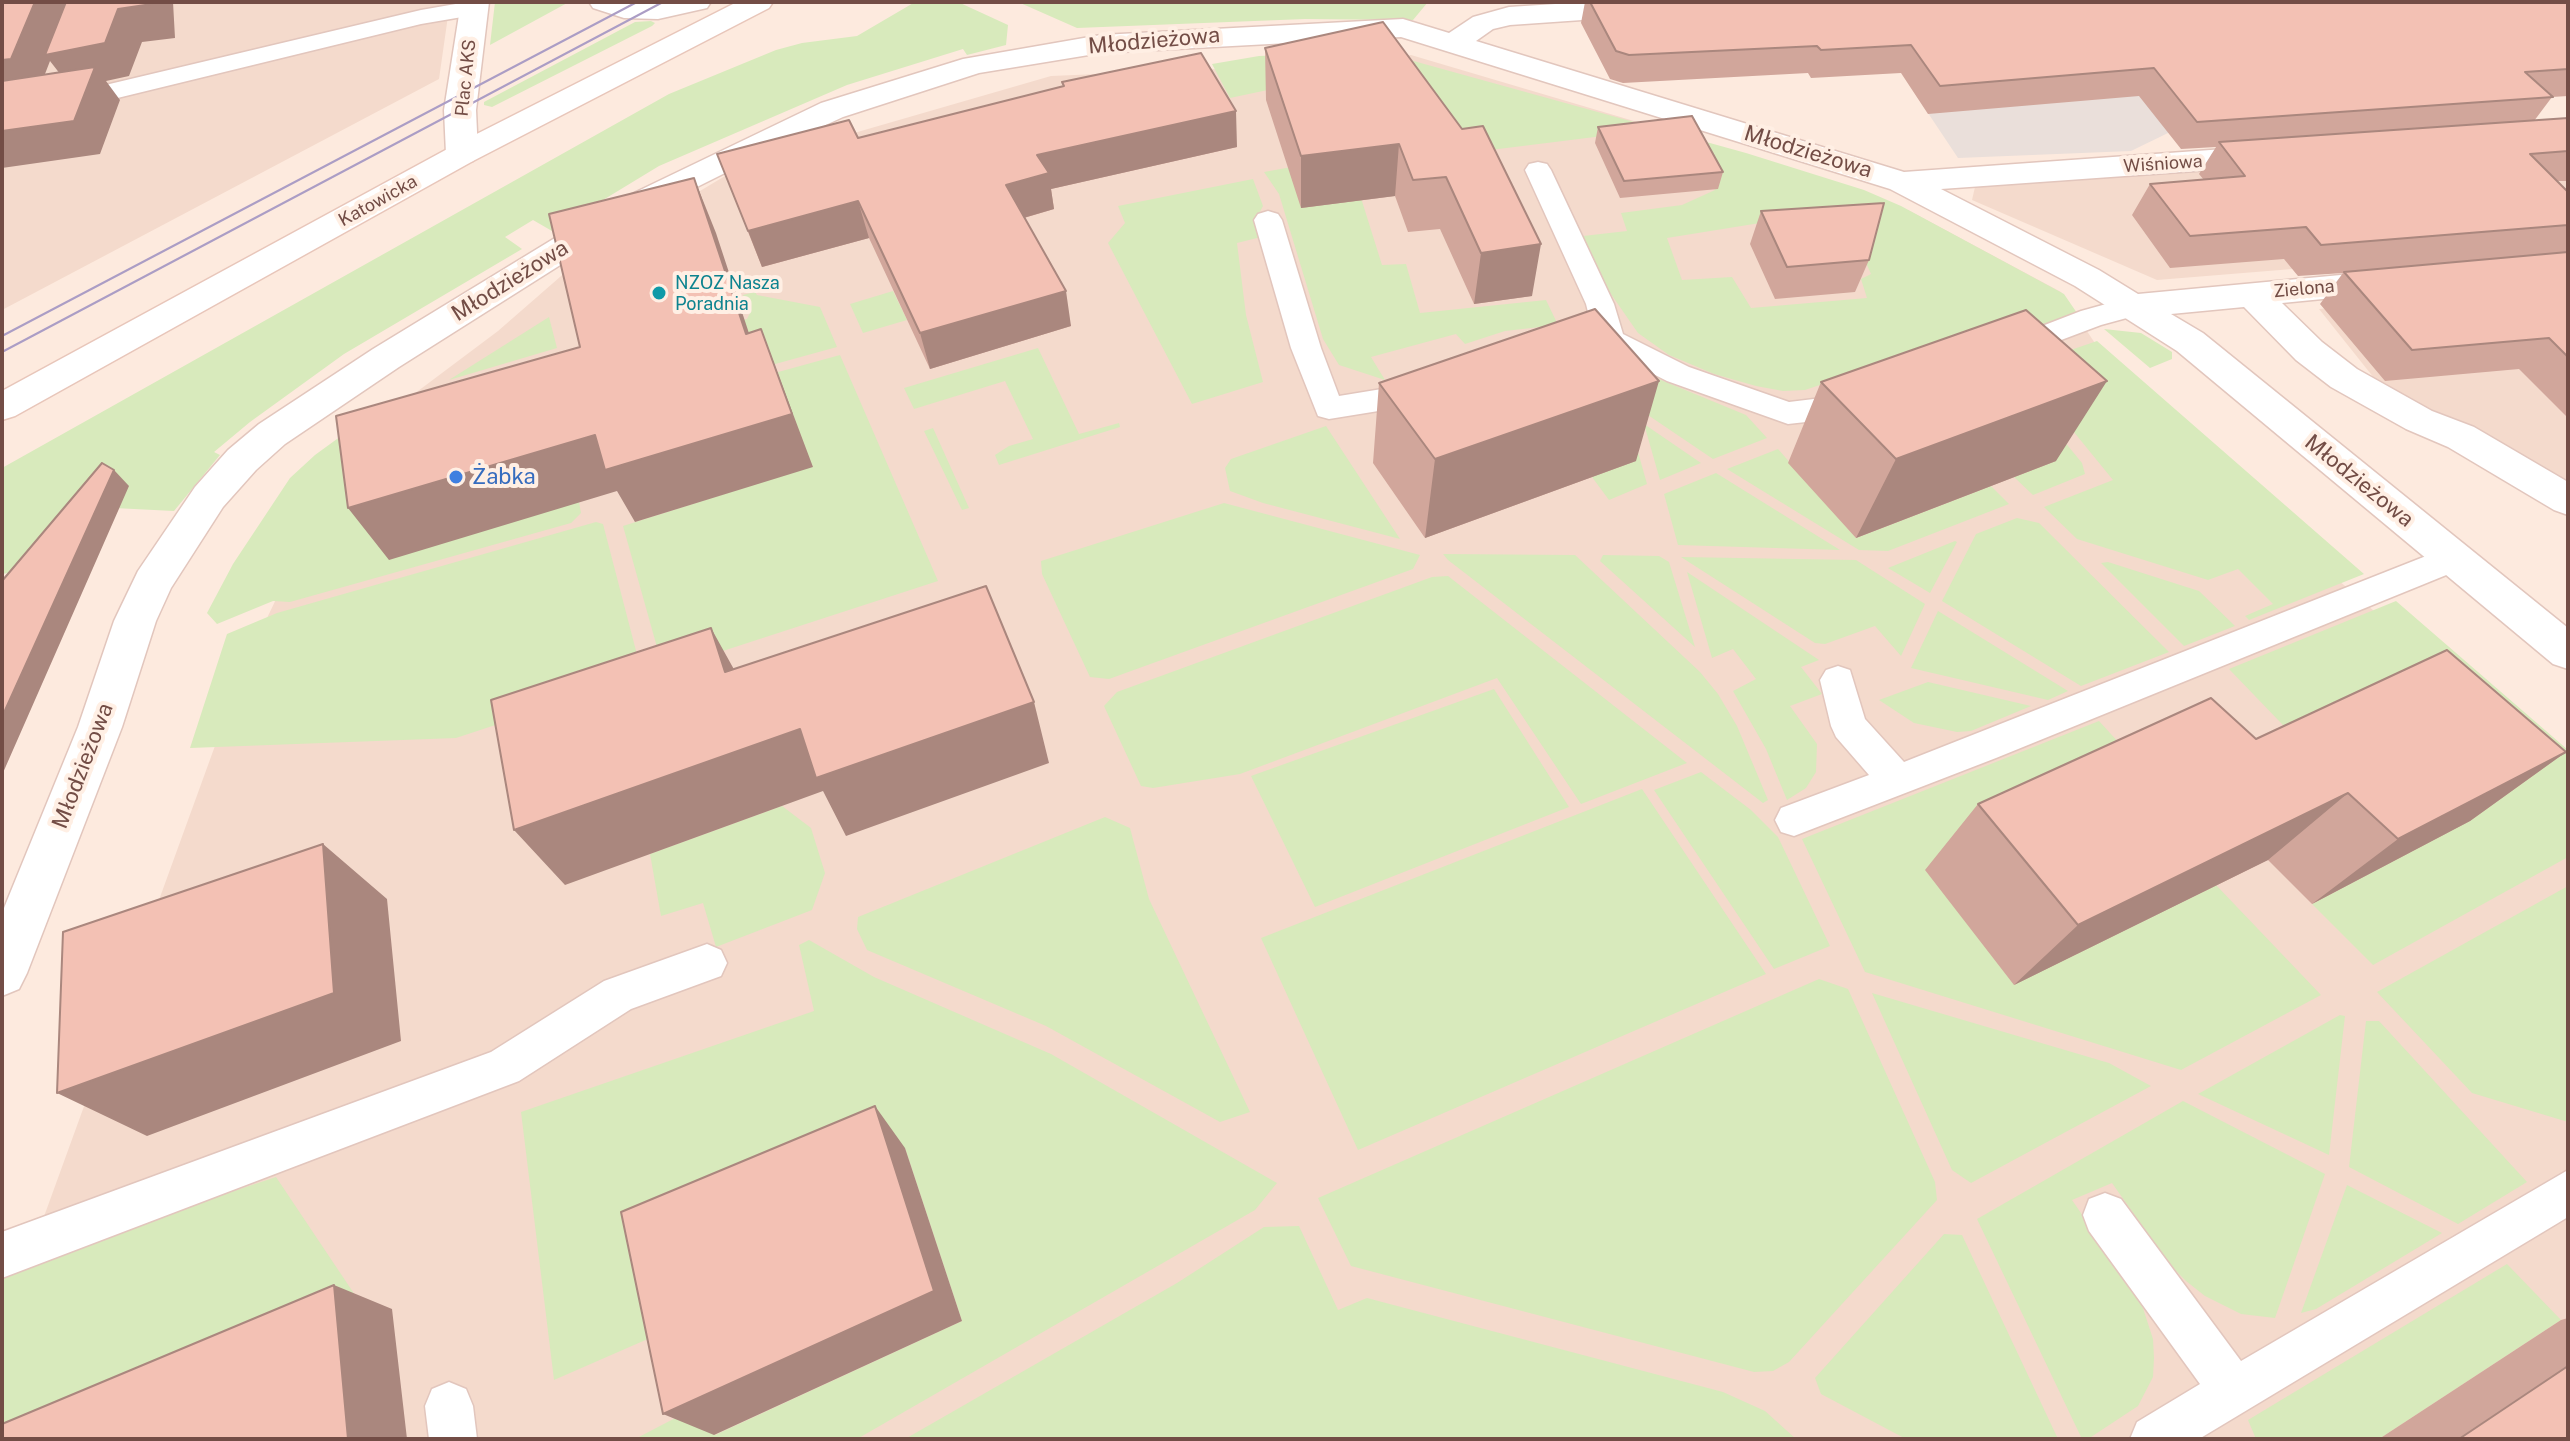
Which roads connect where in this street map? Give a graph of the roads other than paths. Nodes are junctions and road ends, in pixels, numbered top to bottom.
1 (603, 2) edge
2 (697, 2) edge
3 (759, 2) edge
4 (1712, 2) edge
5 (475, 5) edge
6 (1452, 44) junction
7 (62, 71) edge
8 (50, 101) junction
9 (2, 108) edge
10 (462, 154) junction
11 (2297, 154) edge
12 (1538, 170) dead end
13 (1902, 182) junction
14 (1268, 220) dead end
15 (2425, 279) edge
16 (2250, 293) junction
17 (2135, 306) junction
18 (1610, 340) junction
19 (1570, 345) edge
20 (1984, 357) edge
21 (1452, 378) edge
22 (1877, 391) edge
23 (2, 407) edge
24 (2568, 500) edge
25 (2454, 558) junction
26 (2568, 652) edge
27 (1838, 680) dead end
28 (1897, 780) junction
29 (1794, 820) dead end
30 (707, 963) dead end
31 (2, 973) edge
32 (2568, 1192) edge
33 (2105, 1215) dead end
34 (2, 1255) edge
35 (2234, 1391) junction
36 (2154, 1439) edge

1 - 2 street
3 - 10 street, Katowicka
4 - 6 street
5 - 8 lane
5 - 10 street, Plac AKS
6 - 13 street, Młodzieżowa
6 - 31 street, Młodzieżowa
7 - 8 lane
8 - 9 lane
10 - 23 street, Katowicka
11 - 13 street, Wiśniowa
12 - 18 lane
13 - 17 street, Młodzieżowa
14 - 21 lane
15 - 16 street, Zielona
16 - 17 street, Zielona
16 - 24 street
17 - 20 lane
17 - 25 street, Młodzieżowa
18 - 19 lane
18 - 22 lane
25 - 26 street, Młodzieżowa
25 - 28 lane
27 - 28 lane
28 - 29 lane
30 - 34 lane
32 - 35 lane
33 - 35 lane
35 - 36 lane

